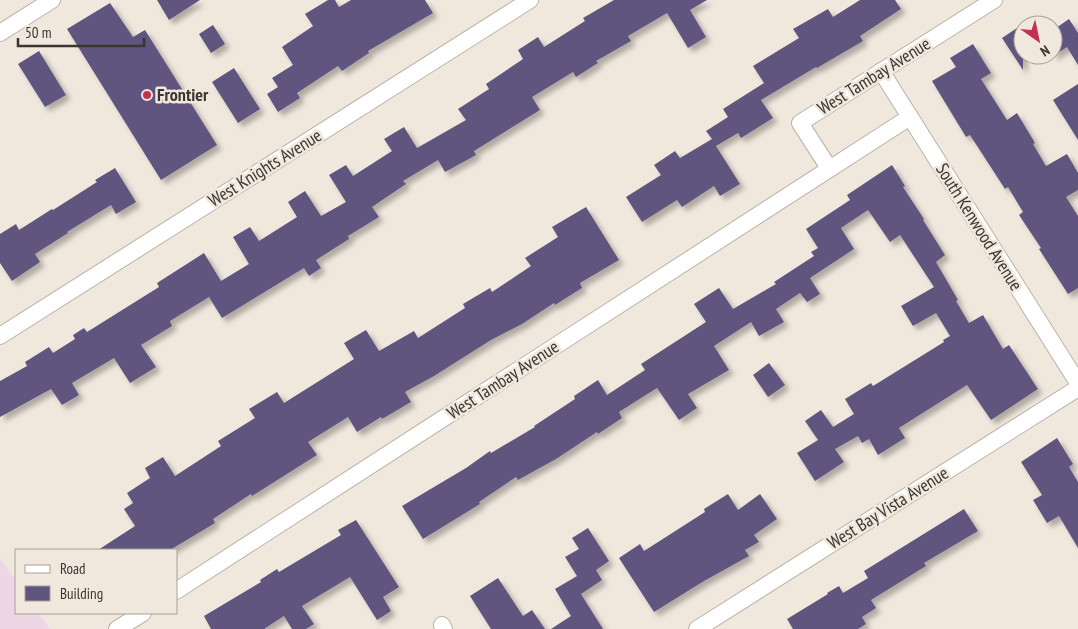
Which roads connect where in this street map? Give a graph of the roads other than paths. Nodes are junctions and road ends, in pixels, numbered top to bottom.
1 (52, 0) edge
2 (530, 0) edge
3 (994, 0) edge
4 (0, 33) edge
5 (881, 71) junction
6 (910, 117) junction
7 (829, 168) junction
8 (0, 336) edge
9 (1078, 383) edge
10 (1078, 388) edge
11 (178, 590) edge
12 (140, 614) edge
13 (118, 629) edge
14 (697, 629) edge

1 - 4 street
2 - 8 street, West Knights Avenue
3 - 5 street, West Tambay Avenue
5 - 6 street, South Kenwood Avenue
5 - 7 street, West Tambay Avenue
6 - 7 street, West Tambay Avenue
6 - 9 street, South Kenwood Avenue
7 - 11 street, West Tambay Avenue
10 - 14 street, West Bay Vista Avenue
12 - 13 street

